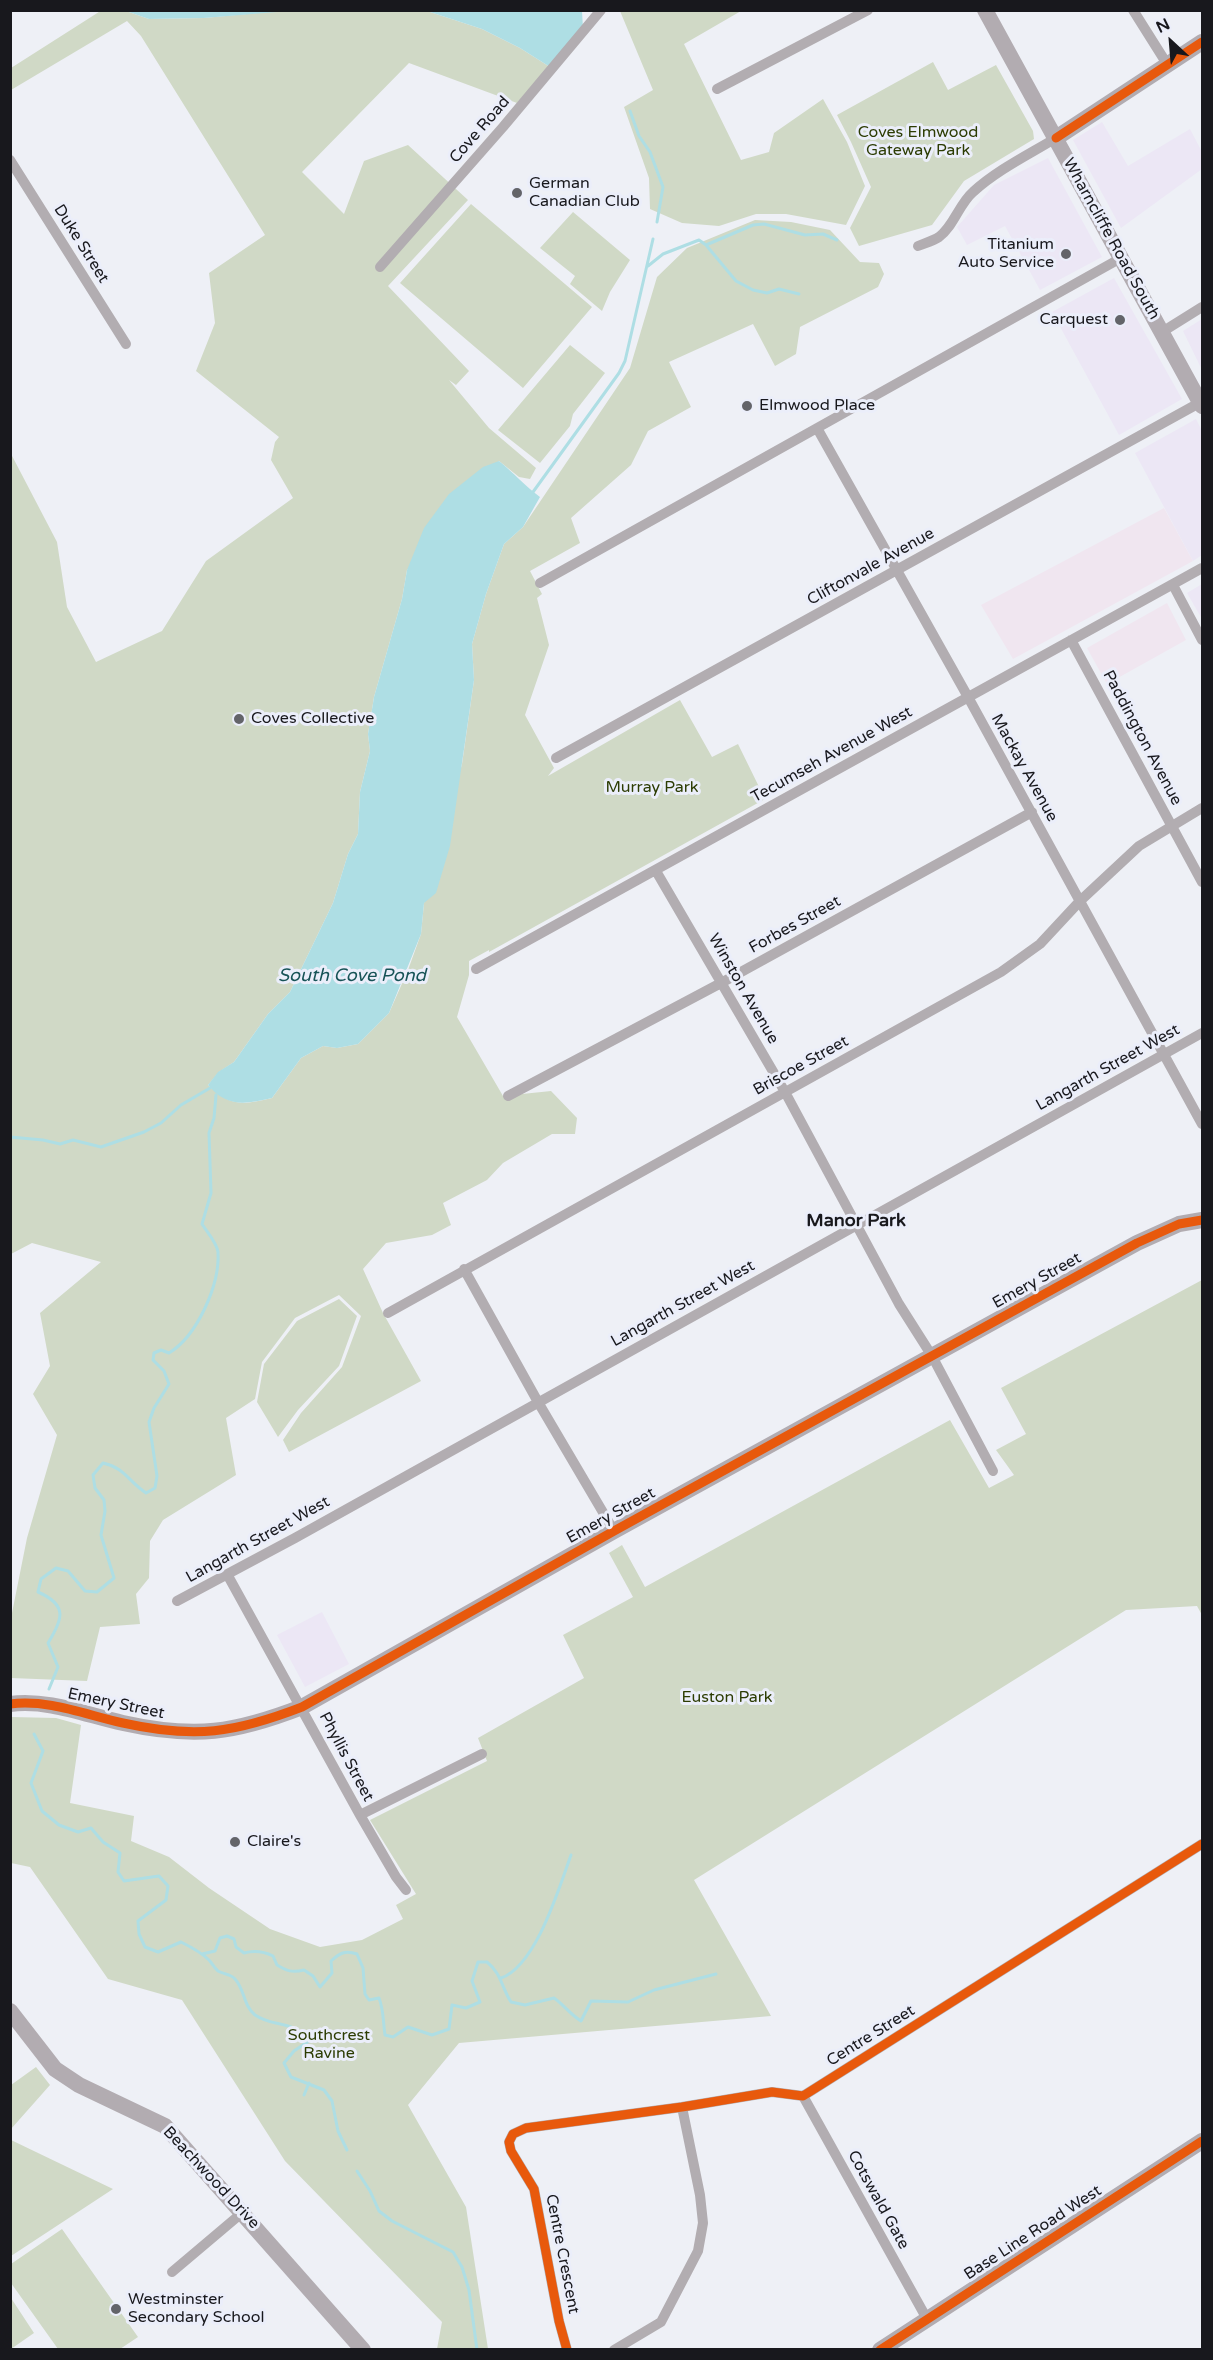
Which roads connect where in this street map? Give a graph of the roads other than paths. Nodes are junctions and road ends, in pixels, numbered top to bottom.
1 (601, 10) edge
2 (868, 10) edge
3 (985, 10) edge
4 (1133, 10) edge
5 (1203, 42) edge
6 (1167, 64) junction
7 (717, 89) dead end
8 (1056, 138) junction
9 (10, 160) edge
10 (918, 246) dead end
11 (1121, 258) junction
12 (380, 267) dead end
13 (1203, 307) edge
14 (1162, 332) junction
15 (126, 345) dead end
16 (1202, 404) edge
17 (817, 428) junction
18 (1203, 568) edge
19 (896, 570) junction
20 (540, 583) dead end
21 (1173, 585) junction
22 (1071, 640) junction
23 (1203, 640) edge
24 (968, 697) junction
25 (556, 758) dead end
26 (1203, 808) edge
27 (1032, 812) junction
28 (1172, 826) junction
29 (656, 871) junction
30 (1203, 882) edge
31 (1080, 901) junction
32 (476, 969) dead end
33 (721, 983) junction
34 (1203, 1033) edge
35 (1163, 1054) junction
36 (785, 1092) junction
37 (508, 1096) dead end
38 (1203, 1124) edge
39 (1203, 1220) edge
40 (856, 1224) junction
41 (464, 1269) junction
42 (388, 1313) dead end
43 (932, 1356) junction
44 (538, 1402) junction
45 (993, 1471) dead end
46 (614, 1531) junction
47 (227, 1574) junction
48 (177, 1601) dead end
49 (10, 1704) edge
50 (302, 1707) junction
51 (482, 1754) dead end
52 (360, 1815) junction
53 (1203, 1844) edge
54 (406, 1890) dead end
55 (10, 2012) edge
56 (802, 2096) junction
57 (682, 2107) junction
58 (1203, 2141) edge
59 (243, 2212) junction
60 (172, 2272) dead end
61 (927, 2319) junction
62 (363, 2349) edge
63 (567, 2349) edge
64 (614, 2349) edge
65 (880, 2349) edge

1 - 12 street, Cove Road
2 - 7 street
3 - 8 street, Wharncliffe Road South
4 - 6 street
5 - 6 street
6 - 8 street
8 - 10 street
8 - 11 street, Wharncliffe Road South
9 - 15 street, Duke Street
11 - 14 street, Wharncliffe Road South
11 - 17 street
13 - 14 street
14 - 16 street, Wharncliffe Road South
16 - 19 street, Cliftonvale Avenue
17 - 19 street, Mackay Avenue
17 - 20 street
18 - 21 street, Tecumseh Avenue West
19 - 24 street, Mackay Avenue
19 - 25 street, Cliftonvale Avenue
21 - 22 street, Tecumseh Avenue West
21 - 23 street
22 - 24 street, Tecumseh Avenue West
22 - 28 street, Paddington Avenue
24 - 27 street, Mackay Avenue
24 - 29 street, Tecumseh Avenue West
26 - 28 street, Briscoe Street
27 - 31 street, Mackay Avenue
27 - 33 street, Forbes Street
28 - 30 street, Paddington Avenue
28 - 31 street, Briscoe Street
29 - 32 street, Tecumseh Avenue West
29 - 33 street, Winston Avenue
31 - 35 street, Mackay Avenue
31 - 36 street, Briscoe Street
33 - 36 street, Winston Avenue
33 - 37 street, Forbes Street
34 - 35 street, Langarth Street West
35 - 38 street, Mackay Avenue
35 - 40 street, Langarth Street West
36 - 40 street, Winston Avenue
36 - 41 street, Briscoe Street
39 - 43 street, Emery Street
40 - 43 street, Winston Avenue
40 - 44 street, Langarth Street West
41 - 42 street, Briscoe Street
41 - 44 street
43 - 45 street, Winston Avenue
43 - 46 street, Emery Street
44 - 46 street
44 - 47 street, Langarth Street West
46 - 50 street, Emery Street
47 - 48 street, Langarth Street West
47 - 50 street, Phyllis Street
49 - 50 street, Emery Street
50 - 52 street, Phyllis Street
51 - 52 street
52 - 54 street, Phyllis Street
53 - 56 street, Centre Street
55 - 59 street, Beachwood Drive
56 - 57 street
56 - 61 street, Cotswald Gate
57 - 63 street, Centre Crescent
57 - 64 street
58 - 61 street, Base Line Road West
59 - 60 street
59 - 62 street, Beachwood Drive
61 - 65 street, Base Line Road West

